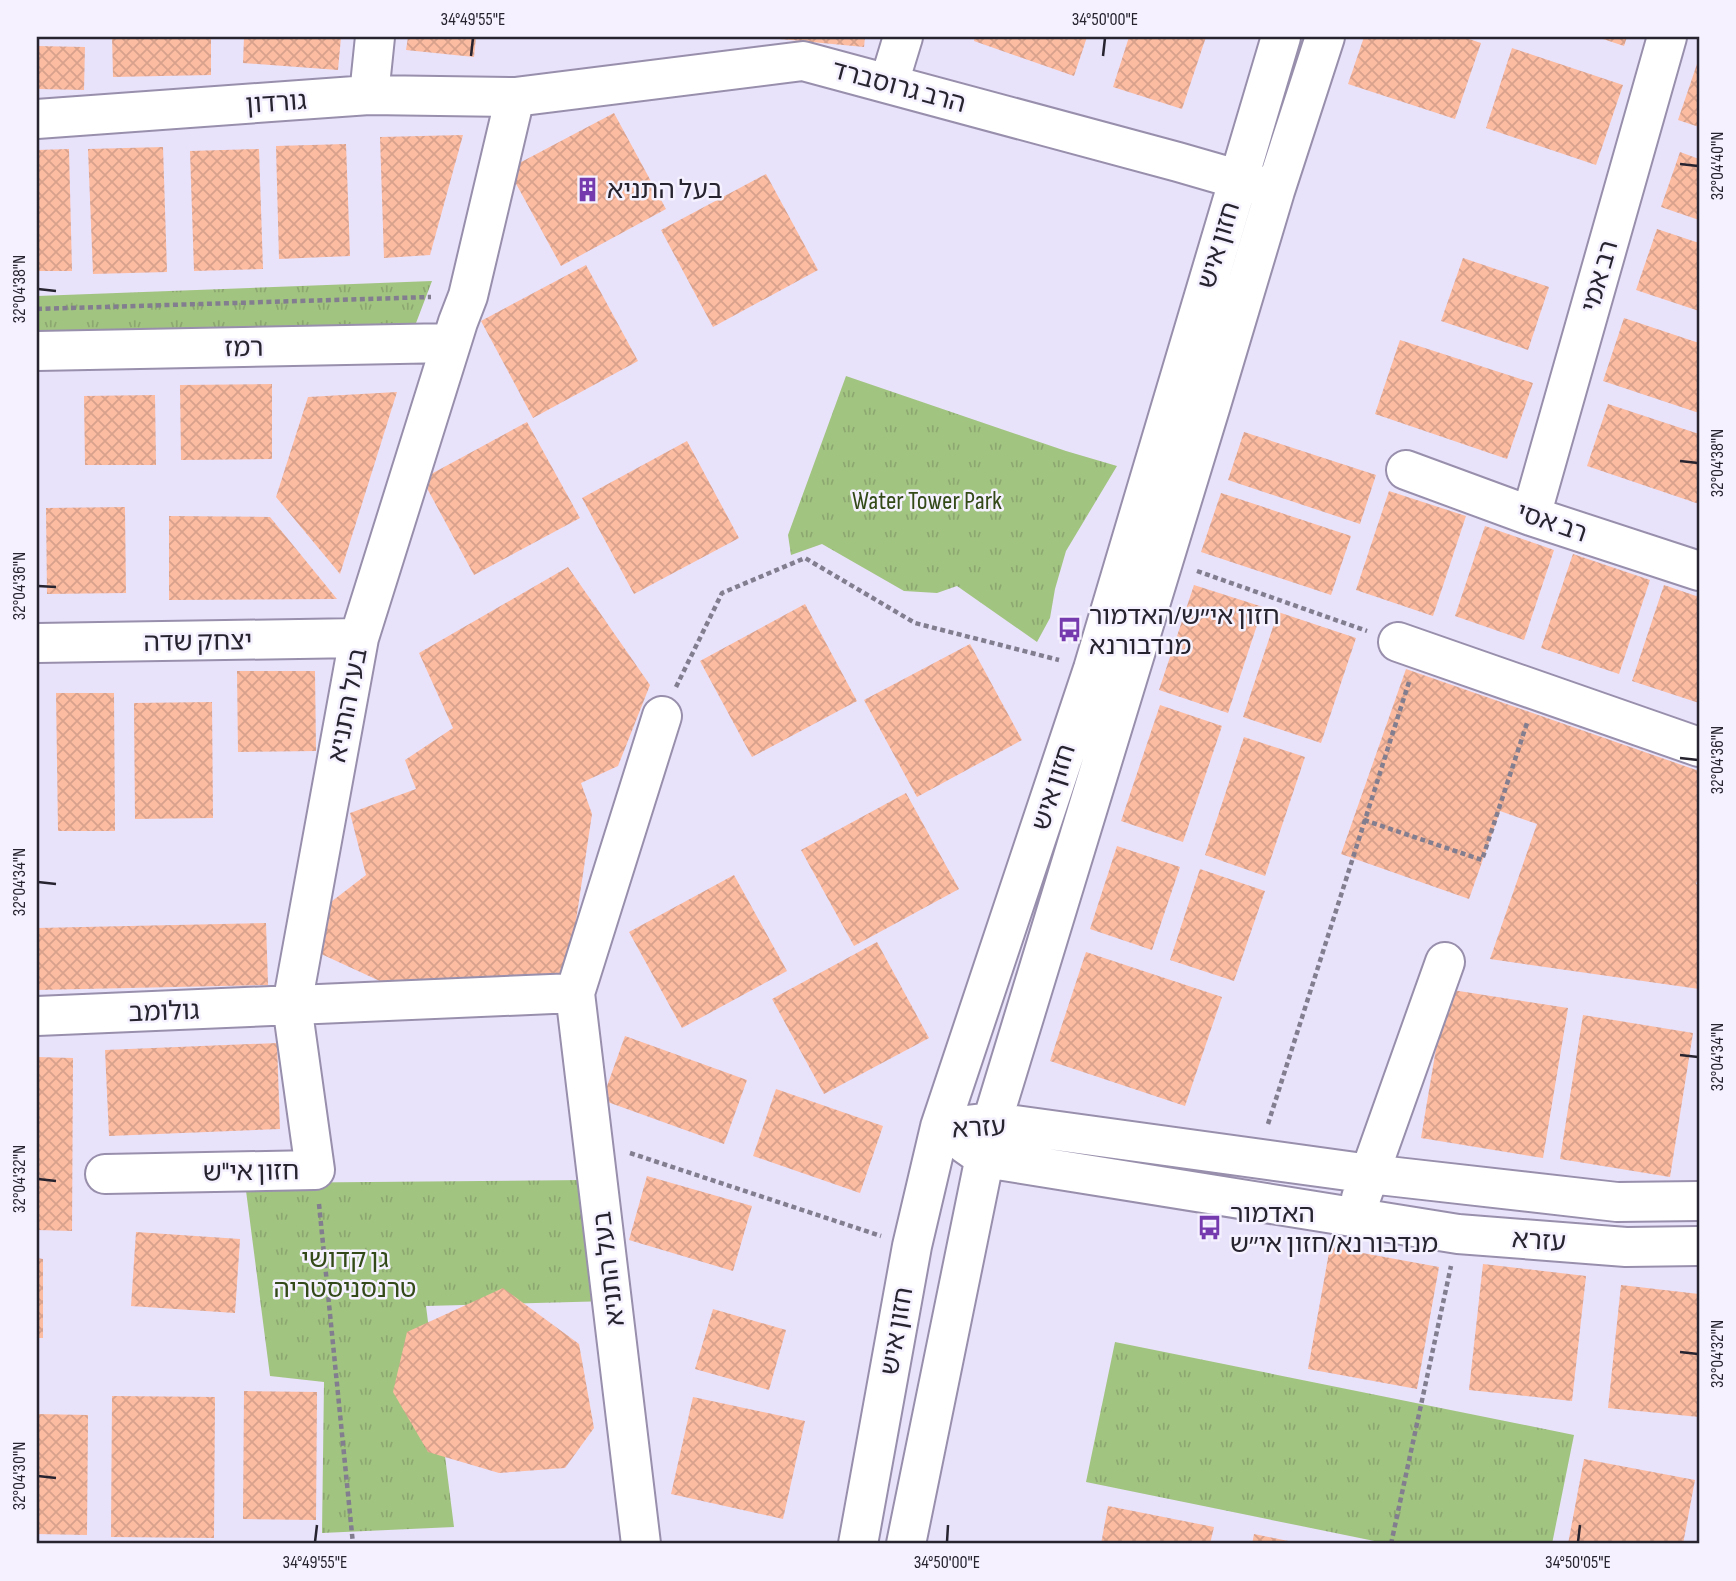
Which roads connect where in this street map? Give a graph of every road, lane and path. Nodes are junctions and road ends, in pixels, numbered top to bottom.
1 (375, 37) edge
2 (903, 37) edge
3 (1281, 37) edge
4 (1325, 37) edge
5 (1667, 37) edge
6 (889, 83) junction
7 (369, 95) junction
8 (515, 97) junction
9 (37, 118) edge
10 (1238, 178) junction
11 (1275, 191) junction
12 (468, 296) junction
13 (37, 309) edge
14 (451, 343) junction
15 (37, 351) edge
16 (1406, 471) dead end
17 (1531, 516) junction
18 (1164, 560) junction
19 (1699, 571) edge
20 (359, 638) junction
21 (1398, 642) joint
22 (37, 643) edge
23 (1093, 669) junction
24 (1410, 677) dead end
25 (1538, 691) junction
26 (662, 716) joint
27 (1699, 747) edge
28 (1364, 820) junction
29 (1444, 962) dead end
30 (575, 993) junction
31 (292, 1005) junction
32 (37, 1016) edge
33 (940, 1127) junction
34 (988, 1140) junction
35 (593, 1141) junction
36 (1257, 1158) junction
37 (316, 1170) junction
38 (105, 1174) dead end
39 (1370, 1174) junction
40 (1699, 1201) edge
41 (1353, 1216) junction
42 (1458, 1234) junction
43 (912, 1246) junction
44 (1699, 1246) edge
45 (353, 1544) edge
46 (641, 1544) edge
47 (858, 1544) edge
48 (906, 1544) edge
49 (1391, 1544) edge

1 - 7 street
2 - 6 street
3 - 10 street, חזון איש
4 - 11 street, חזון איש
5 - 17 street, רב אמי
6 - 8 street, הרב גרוסברד
6 - 10 street, הרב גרוסברד
7 - 8 street, גורדון
7 - 9 street, גורדון
8 - 12 street, בעל התניא
10 - 11 street, הרב גרוסברד
10 - 23 street, חזון איש
11 - 18 street, חזון איש
12 - 13 path
12 - 14 street, בעל התניא
14 - 15 street, רמז
14 - 20 street, בעל התניא
16 - 17 street, רב אסי
17 - 19 street, רב אסי
18 - 21 path
18 - 34 street, חזון איש
20 - 22 street, יצחק שדה
20 - 31 street, בעל התניא
21 - 25 street
23 - 26 path
23 - 33 street, חזון איש
24 - 28 path
25 - 27 street
25 - 28 path
26 - 30 street, בעל התניא
28 - 36 path
29 - 39 street
30 - 31 street
30 - 35 street, בעל התניא
31 - 32 street, גולומב
31 - 37 street, חזון אי"ש
33 - 34 street, עזרא
33 - 43 street, חזון איש
34 - 36 street, עזרא
34 - 41 street, עזרא
34 - 48 street, חזון איש
35 - 43 path
35 - 46 street, בעל התניא
36 - 39 street, עזרא
37 - 38 street, חזון אי"ש
37 - 45 path
39 - 40 street, עזרא
39 - 41 street
41 - 42 street, עזרא
42 - 44 street, עזרא
42 - 49 path
43 - 47 street, חזון איש

